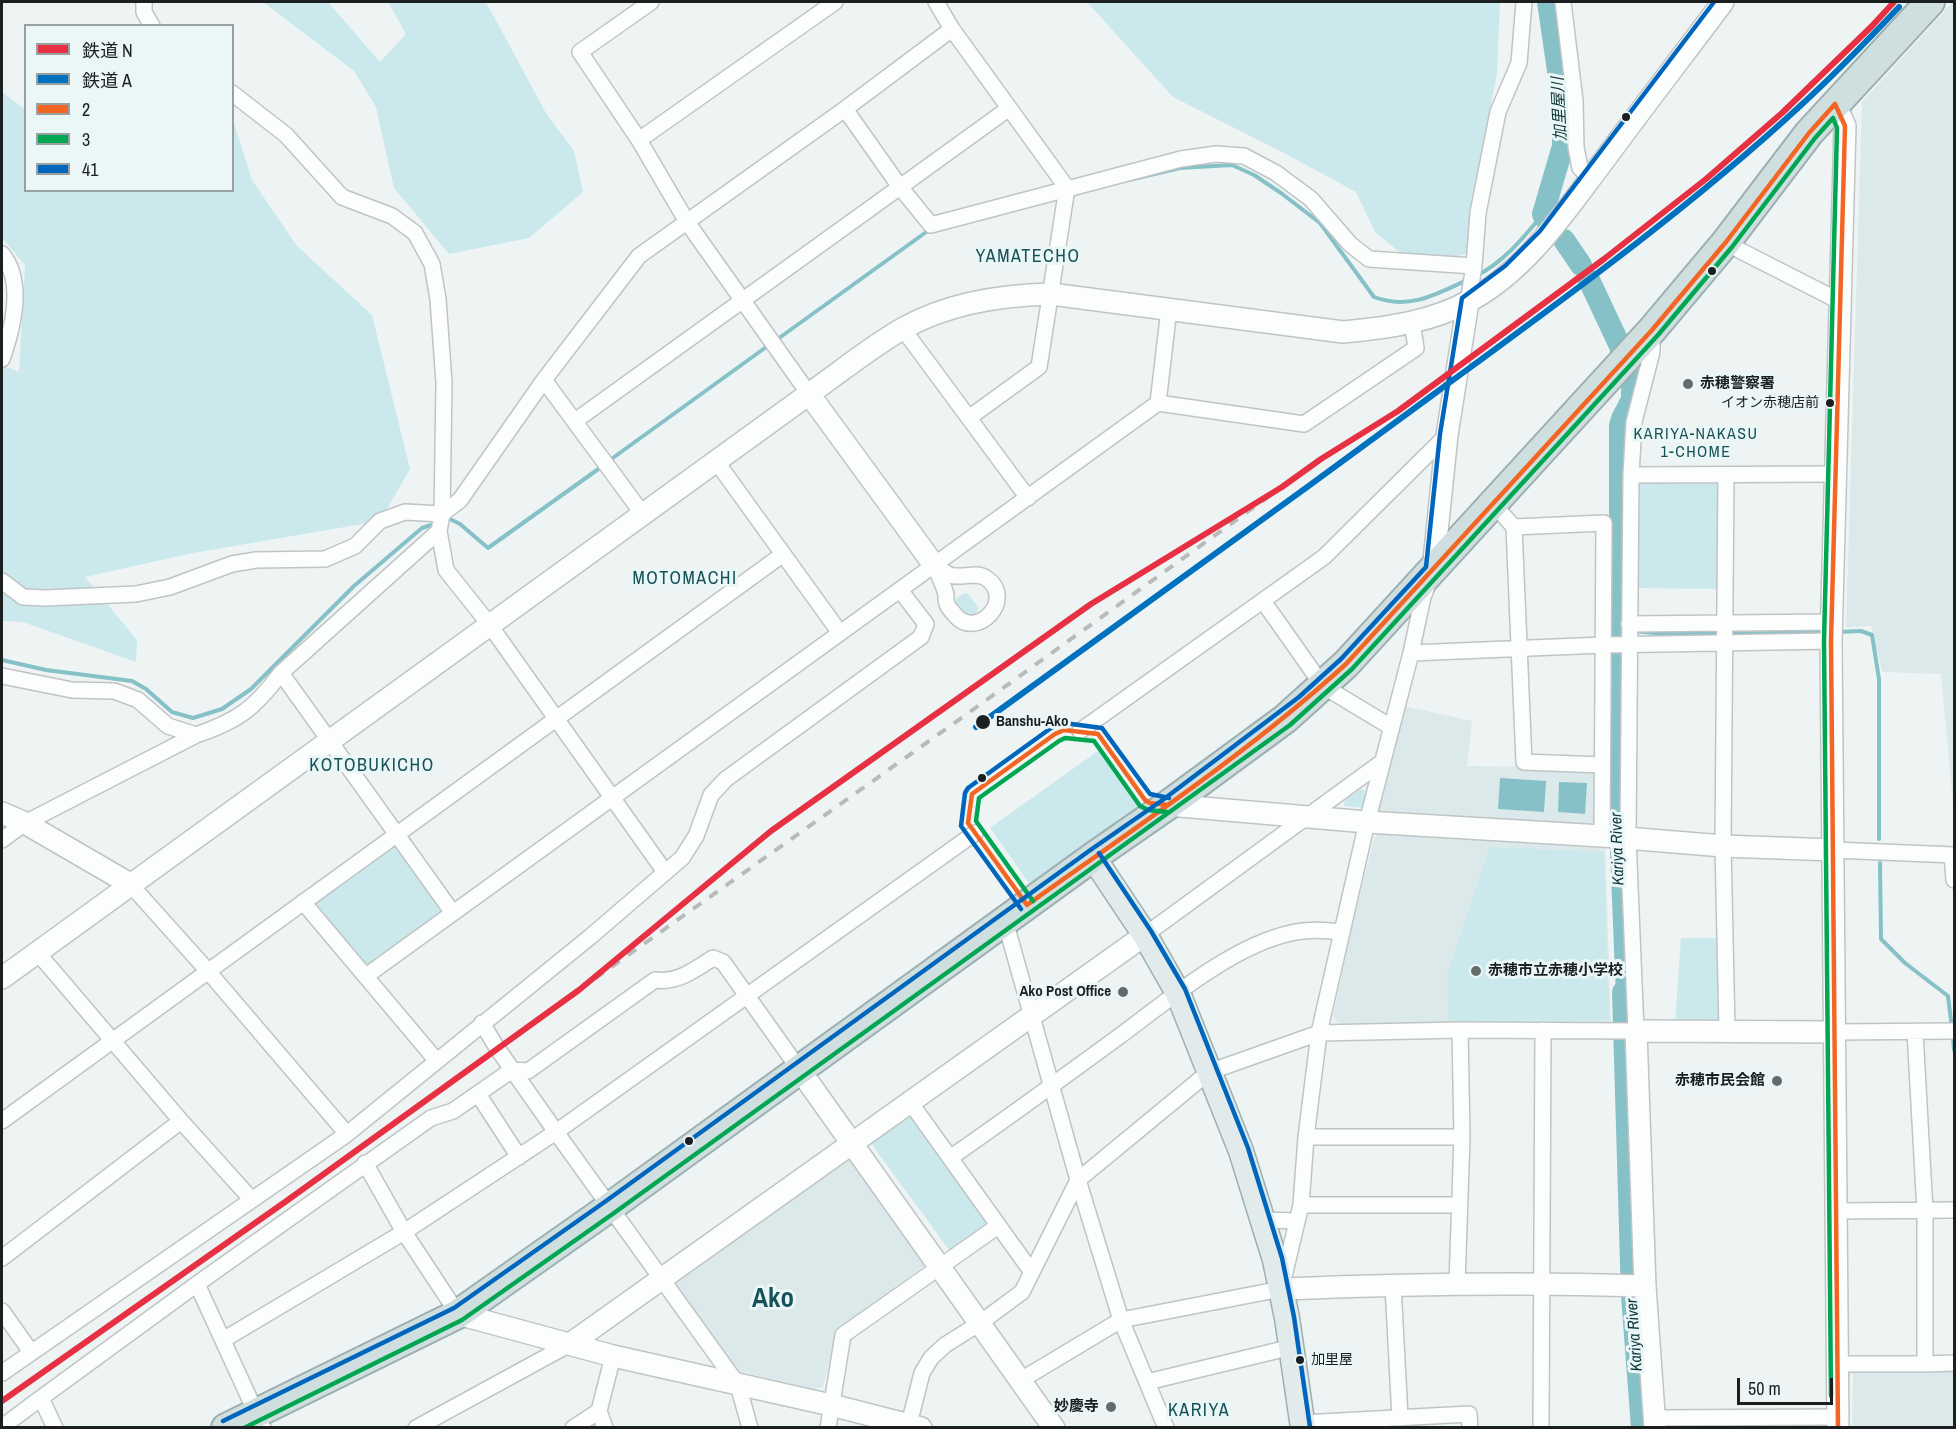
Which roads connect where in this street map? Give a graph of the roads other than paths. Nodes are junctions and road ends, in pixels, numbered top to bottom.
1 (144, 2) edge
2 (835, 2) edge
3 (936, 2) edge
4 (1524, 2) edge
5 (1563, 2) edge
6 (1723, 2) edge
7 (1930, 2) edge
8 (644, 3) edge
9 (151, 24) edge
10 (952, 28) junction
11 (234, 95) edge
12 (1835, 104) junction
13 (845, 109) junction
14 (1008, 109) junction
15 (639, 140) junction
16 (1590, 178) junction
17 (900, 187) junction
18 (1067, 189) junction
19 (687, 222) junction
20 (1726, 242) junction
21 (2, 254) edge
22 (1474, 266) junction
23 (1051, 294) junction
24 (743, 302) junction
25 (1468, 302) junction
26 (1841, 302) junction
27 (1169, 309) junction
28 (1412, 322) junction
29 (903, 328) junction
30 (1646, 337) junction
31 (2, 359) edge
32 (544, 380) junction
33 (809, 394) junction
34 (1158, 403) junction
35 (970, 417) junction
36 (575, 421) junction
37 (1447, 435) junction
38 (716, 461) junction
39 (1835, 474) junction
40 (1630, 475) junction
41 (1726, 475) junction
42 (1028, 498) junction
43 (1493, 504) junction
44 (642, 513) junction
45 (442, 514) junction
46 (1514, 527) junction
47 (439, 531) junction
48 (782, 555) junction
49 (934, 565) junction
50 (1433, 570) junction
51 (2, 581) edge
52 (900, 590) junction
53 (1263, 601) junction
54 (489, 624) junction
55 (1724, 624) junction
56 (1831, 631) junction
57 (840, 633) junction
58 (1629, 636) junction
59 (1723, 643) junction
60 (1605, 645) junction
61 (1519, 649) junction
62 (1411, 653) junction
63 (281, 673) junction
64 (2, 676) edge
65 (1323, 686) junction
66 (557, 718) junction
67 (1391, 727) junction
68 (1080, 731) dead end
69 (196, 735) junction
70 (328, 740) junction
71 (1382, 762) junction
72 (1602, 765) junction
73 (612, 797) junction
74 (1168, 805) junction
75 (2, 813) edge
76 (1306, 817) junction
77 (1367, 822) junction
78 (25, 824) junction
79 (975, 833) dead end
80 (397, 834) junction
81 (1615, 837) junction
82 (2, 840) edge
83 (1724, 846) junction
84 (1834, 850) junction
85 (1953, 855) edge
86 (1093, 857) junction
87 (665, 873) junction
88 (1954, 880) edge
89 (130, 884) junction
90 (303, 902) junction
91 (453, 913) junction
92 (1005, 921) junction
93 (1341, 932) junction
94 (1145, 935) junction
95 (37, 952) junction
96 (207, 970) junction
97 (366, 976) junction
98 (2, 978) edge
99 (1178, 993) junction
100 (748, 996) junction
101 (1032, 1015) junction
102 (482, 1023) junction
103 (1460, 1030) junction
104 (1543, 1030) junction
105 (1727, 1030) junction
106 (1627, 1031) junction
107 (1954, 1031) edge
108 (1835, 1032) junction
109 (1915, 1032) junction
110 (1319, 1033) junction
111 (113, 1039) junction
112 (436, 1060) junction
113 (799, 1069) junction
114 (512, 1070) junction
115 (1209, 1072) junction
116 (1052, 1086) junction
117 (478, 1094) junction
118 (910, 1102) junction
119 (2, 1120) edge
120 (182, 1121) junction
121 (556, 1132) junction
122 (346, 1134) junction
123 (1306, 1137) junction
124 (1462, 1137) junction
125 (852, 1143) junction
126 (519, 1157) junction
127 (950, 1158) junction
128 (365, 1163) junction
129 (1078, 1180) junction
130 (252, 1200) junction
131 (1301, 1205) junction
132 (1458, 1205) junction
133 (610, 1208) junction
134 (1954, 1210) edge
135 (1836, 1211) junction
136 (1925, 1211) junction
137 (1264, 1220) junction
138 (1297, 1221) junction
139 (998, 1226) junction
140 (404, 1232) junction
141 (2, 1258) edge
142 (940, 1266) junction
143 (1031, 1271) junction
144 (662, 1279) junction
145 (1544, 1283) junction
146 (197, 1284) junction
147 (1393, 1284) junction
148 (1457, 1284) junction
149 (1645, 1286) junction
150 (1281, 1288) junction
151 (2, 1311) edge
152 (458, 1314) junction
153 (1121, 1320) junction
154 (980, 1323) junction
155 (223, 1340) junction
156 (570, 1344) junction
157 (1292, 1347) junction
158 (31, 1352) junction
159 (613, 1356) junction
160 (1954, 1363) edge
161 (1838, 1364) junction
162 (1925, 1364) junction
163 (2, 1373) edge
164 (1021, 1380) junction
165 (1147, 1382) junction
166 (738, 1385) junction
167 (41, 1398) junction
168 (831, 1405) junction
169 (599, 1411) junction
170 (1400, 1418) junction
171 (260, 1420) edge
172 (1838, 1422) edge
173 (1655, 1423) edge
174 (426, 1425) edge
175 (1303, 1425) edge
176 (2, 1427) edge
177 (913, 1427) edge
178 (55, 1428) edge
179 (226, 1428) edge
180 (573, 1428) edge
181 (605, 1428) edge
182 (750, 1428) edge
183 (828, 1428) edge
184 (1054, 1428) edge
185 (1166, 1428) edge
186 (1470, 1428) edge
187 (1541, 1428) edge

1 - 9 street
2 - 15 street
3 - 10 street
4 - 22 street
5 - 16 street
6 - 16 street
7 - 12 highway
8 - 15 street
10 - 13 street
10 - 14 street
11 - 45 street
12 - 20 highway
12 - 26 street
13 - 17 street
13 - 19 street
14 - 17 street
14 - 18 street
15 - 19 street
16 - 25 street
17 - 18 street
17 - 24 street
18 - 22 street
18 - 23 street
19 - 24 street
19 - 32 street
20 - 26 street
20 - 30 highway
21 - 31 street
22 - 25 street
23 - 27 street
23 - 29 street
23 - 35 street
24 - 33 street
24 - 36 street
25 - 28 street
25 - 37 street
26 - 39 street
27 - 28 street
27 - 34 street
28 - 34 street
29 - 33 street
29 - 35 street
30 - 40 street
30 - 43 highway
32 - 36 street
32 - 45 street
33 - 38 street
33 - 49 street
34 - 42 street
35 - 42 street
36 - 44 street
37 - 50 street
37 - 53 street
38 - 44 street
38 - 48 street
39 - 41 street
39 - 56 street
40 - 41 street
40 - 58 street
41 - 55 street
42 - 49 street
43 - 46 street
43 - 50 highway
44 - 54 street
45 - 47 street
45 - 51 street
46 - 60 street
46 - 61 street
47 - 54 street
47 - 63 street
48 - 57 street
48 - 66 street
49 - 49 street
49 - 52 street
50 - 62 street
50 - 65 highway
52 - 57 street
52 - 87 street
53 - 65 street
53 - 68 street
54 - 66 street
54 - 70 street
55 - 56 street
55 - 58 street
55 - 59 street
56 - 59 street
56 - 84 street
57 - 73 street
58 - 59 street
58 - 60 street
58 - 81 street
59 - 83 street
60 - 61 street
60 - 72 street
61 - 62 street
61 - 72 street
62 - 67 street
63 - 69 street
63 - 70 street
64 - 69 street
65 - 67 street
65 - 74 highway
66 - 73 street
66 - 80 street
67 - 71 street
69 - 78 street
70 - 80 street
70 - 89 street
71 - 76 street
71 - 77 street
72 - 81 street
73 - 87 street
73 - 91 street
74 - 76 street
74 - 86 highway
75 - 78 street
76 - 77 street
76 - 94 street
77 - 81 street
77 - 93 street
78 - 82 street
78 - 89 street
79 - 100 street
80 - 90 street
80 - 91 street
81 - 83 street
81 - 106 street
83 - 84 street
83 - 105 street
84 - 85 street
84 - 108 street
85 - 88 street
86 - 92 highway
86 - 94 main road
87 - 102 street
89 - 95 street
89 - 96 street
90 - 96 street
90 - 97 street
91 - 97 street
92 - 101 street
92 - 113 highway
93 - 99 street
93 - 110 street
94 - 99 main road
94 - 101 street
95 - 98 street
95 - 111 street
96 - 111 street
96 - 122 street
97 - 112 street
99 - 115 main road
99 - 116 street
100 - 113 street
100 - 114 street
100 - 121 street
101 - 116 street
101 - 118 street
102 - 112 street
102 - 114 street
103 - 104 street
103 - 110 street
103 - 124 street
104 - 106 street
104 - 145 street
105 - 106 street
105 - 108 street
106 - 149 street
107 - 109 street
108 - 109 street
108 - 135 street
109 - 136 street
110 - 115 street
110 - 123 street
111 - 119 street
111 - 120 street
112 - 122 street
113 - 125 street
113 - 133 highway
114 - 117 street
114 - 121 street
115 - 129 street
115 - 137 main road
116 - 127 street
116 - 129 street
117 - 126 street
117 - 128 street
118 - 125 street
118 - 127 street
120 - 130 street
120 - 141 street
121 - 126 street
121 - 133 street
122 - 130 street
123 - 124 street
123 - 131 street
124 - 132 street
125 - 142 street
125 - 144 street
126 - 140 street
127 - 139 street
128 - 140 street
128 - 146 street
129 - 143 street
129 - 153 street
130 - 158 street
131 - 132 street
131 - 138 street
132 - 148 street
133 - 144 street
133 - 152 highway
134 - 136 street
135 - 136 street
135 - 161 street
136 - 162 street
137 - 138 street
137 - 150 main road
138 - 150 street
139 - 142 street
139 - 143 street
140 - 152 street
140 - 155 street
142 - 154 street
142 - 168 street
143 - 154 street
144 - 156 street
144 - 166 street
145 - 148 street
145 - 149 street
145 - 187 street
146 - 155 street
146 - 167 street
147 - 148 street
147 - 150 street
147 - 170 street
149 - 173 street
150 - 153 street
150 - 157 main road
151 - 158 street
152 - 156 street
152 - 171 highway
153 - 164 street
153 - 165 street
154 - 164 street
154 - 177 street
155 - 171 street
156 - 159 street
156 - 174 street
157 - 165 street
157 - 175 main road
158 - 163 street
159 - 166 street
159 - 169 street
160 - 162 street
161 - 162 street
161 - 172 street
164 - 184 street
165 - 185 street
166 - 168 street
166 - 182 street
167 - 176 street
167 - 178 street
168 - 177 street
168 - 183 street
169 - 180 street
169 - 181 street
170 - 175 street
170 - 186 street
171 - 179 highway
172 - 173 street

